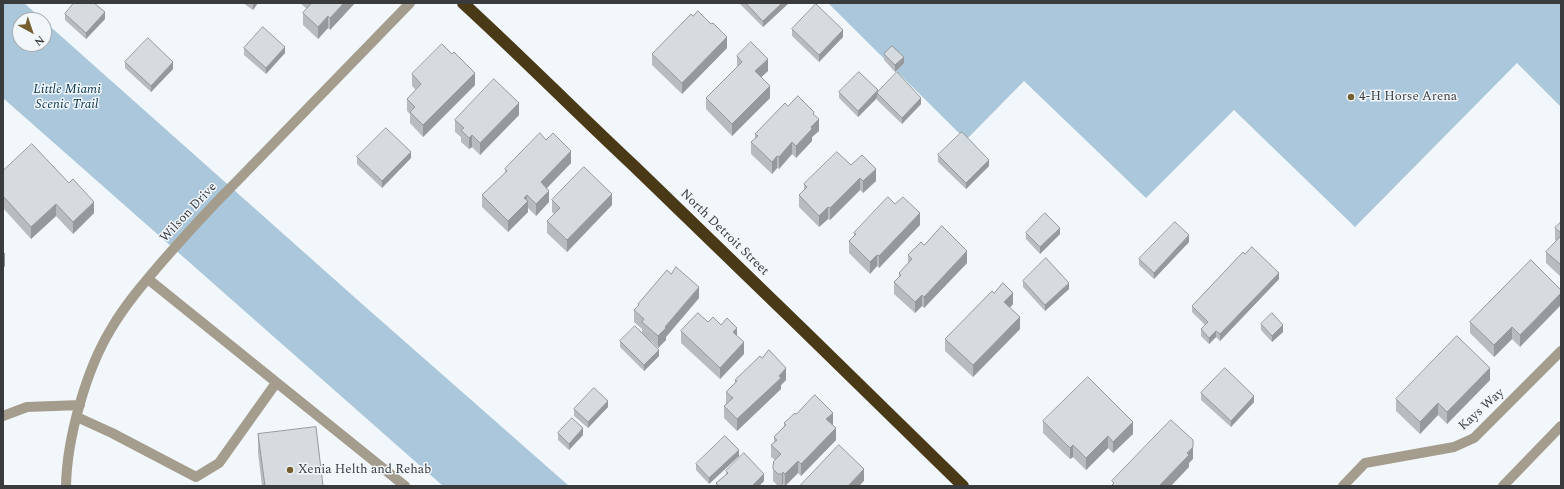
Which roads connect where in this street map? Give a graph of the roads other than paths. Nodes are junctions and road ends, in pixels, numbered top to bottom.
1 (410, 3) edge
2 (463, 3) edge
3 (148, 278) junction
4 (1561, 351) edge
5 (276, 382) junction
6 (80, 404) junction
7 (3, 416) edge
8 (77, 417) junction
9 (1561, 426) edge
10 (66, 486) edge
11 (406, 486) edge
12 (963, 486) edge
13 (1343, 486) edge
14 (1503, 486) edge

1 - 3 street, Wilson Drive
2 - 12 highway, North Detroit Street
3 - 5 street
3 - 6 street, Wilson Drive
4 - 13 street, Kays Way
5 - 8 street
5 - 11 street
6 - 7 street
6 - 8 street, Wilson Drive
8 - 10 street, Wilson Drive
9 - 14 street

